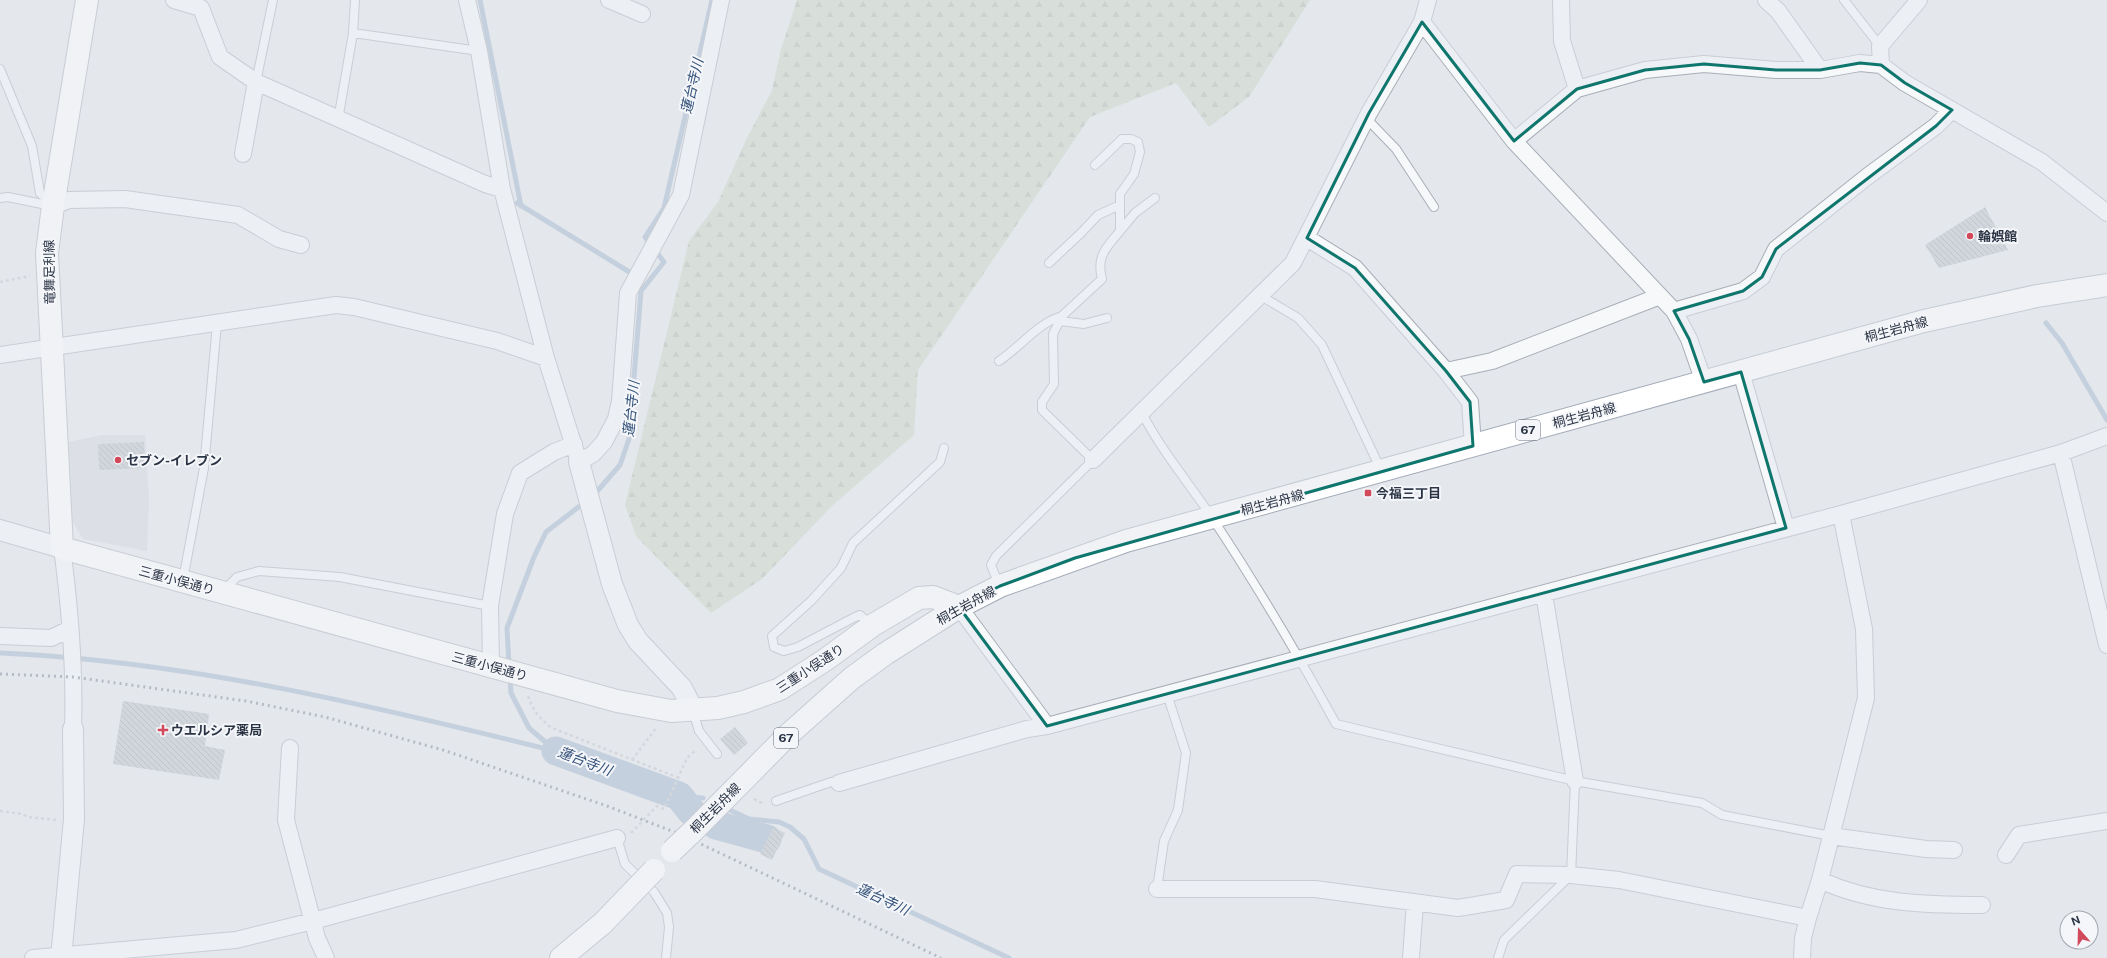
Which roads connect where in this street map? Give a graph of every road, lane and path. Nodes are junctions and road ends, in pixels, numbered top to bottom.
1 (87, 0) edge
2 (174, 0) edge
3 (273, 0) edge
4 (355, 0) edge
5 (467, 0) edge
6 (609, 0) edge
7 (721, 0) edge
8 (1428, 0) edge
9 (1561, 0) edge
10 (1766, 0) edge
11 (1844, 0) edge
12 (1919, 0) edge
13 (642, 14) dead end
14 (1422, 22) junction
15 (353, 33) junction
16 (1880, 46) junction
17 (479, 51) junction
18 (1881, 65) junction
19 (0, 69) edge
20 (1820, 70) junction
21 (3, 81) edge
22 (256, 82) junction
23 (1577, 89) junction
24 (1952, 110) junction
25 (1367, 119) junction
26 (338, 120) junction
27 (1514, 142) junction
28 (244, 154) dead end
29 (1095, 165) dead end
30 (502, 189) junction
31 (0, 198) edge
32 (1155, 198) dead end
33 (1120, 205) junction
34 (52, 206) junction
35 (1434, 207) dead end
36 (2107, 214) edge
37 (1120, 231) junction
38 (1306, 238) junction
39 (301, 245) dead end
40 (1049, 263) dead end
41 (48, 273) junction
42 (0, 282) edge
43 (2107, 285) edge
44 (1261, 296) junction
45 (1660, 296) junction
46 (1674, 311) junction
47 (1061, 318) junction
48 (1107, 318) dead end
49 (216, 324) junction
50 (52, 346) junction
51 (0, 355) edge
52 (546, 358) junction
53 (999, 361) dead end
54 (1446, 371) junction
55 (1741, 372) junction
56 (1704, 382) junction
57 (1142, 413) junction
58 (2107, 436) edge
59 (1473, 446) junction
60 (944, 448) dead end
61 (576, 453) junction
62 (2061, 453) junction
63 (1093, 460) junction
64 (1382, 471) junction
65 (1841, 514) junction
66 (1212, 518) junction
67 (1786, 528) junction
68 (0, 530) edge
69 (62, 548) junction
70 (183, 583) junction
71 (1000, 586) junction
72 (225, 592) junction
73 (1544, 594) junction
74 (490, 606) junction
75 (959, 607) junction
76 (873, 625) junction
77 (70, 629) junction
78 (0, 636) edge
79 (2107, 645) edge
80 (1300, 658) junction
81 (495, 667) junction
82 (525, 684) junction
83 (1167, 694) junction
84 (693, 710) junction
85 (660, 722) dead end
86 (1047, 726) junction
87 (73, 729) joint
88 (290, 748) dead end
89 (695, 751) dead end
90 (717, 754) dead end
91 (632, 760) junction
92 (678, 779) junction
93 (1575, 781) junction
94 (839, 783) joint
95 (776, 801) dead end
96 (0, 812) edge
97 (74, 819) junction
98 (2107, 821) edge
99 (1831, 836) junction
100 (617, 838) junction
101 (1954, 850) dead end
102 (2006, 855) dead end
103 (1571, 875) junction
104 (1820, 880) junction
105 (1157, 889) joint
106 (1415, 902) junction
107 (1982, 905) dead end
108 (1808, 918) junction
109 (313, 921) junction
110 (61, 957) edge
111 (33, 958) edge
112 (326, 958) edge
113 (561, 958) edge
114 (666, 958) edge
115 (1411, 958) edge
116 (1498, 958) edge
117 (1802, 958) edge

1 - 34 main road, 竜舞足利線
2 - 22 street
3 - 22 lane
4 - 15 lane
5 - 17 street
6 - 13 street
7 - 61 street
8 - 14 street
9 - 23 street
10 - 20 street
11 - 16 lane
12 - 16 street
14 - 25 street
14 - 27 street
15 - 17 lane
15 - 26 lane
16 - 18 street
17 - 30 street
18 - 20 street
18 - 24 street
19 - 21 lane
20 - 23 street
21 - 34 lane
22 - 26 street
22 - 28 street
23 - 27 street
24 - 36 street
24 - 46 street
25 - 35 lane
25 - 38 street
26 - 30 street
27 - 45 street
29 - 33 lane
30 - 52 street
31 - 34 lane
32 - 37 lane
33 - 37 lane
33 - 40 lane
34 - 39 street
34 - 41 main road, 竜舞足利線
37 - 47 lane
38 - 44 street
38 - 54 street
41 - 42 path
41 - 50 main road, 竜舞足利線
43 - 55 main road, 桐生岩舟線 / 67
44 - 57 street
44 - 64 lane
45 - 46 street
45 - 54 street
46 - 56 street
47 - 48 lane
47 - 53 lane
47 - 63 lane
49 - 50 street
49 - 52 street
49 - 70 lane
50 - 51 street
50 - 69 main road, 竜舞足利線
52 - 61 street
54 - 59 street
55 - 56 main road, 桐生岩舟線 / 67
55 - 67 street
56 - 59 main road, 桐生岩舟線 / 67
57 - 63 street
57 - 66 lane
58 - 62 street
59 - 64 main road, 桐生岩舟線 / 67
60 - 76 lane
61 - 74 street
61 - 84 street
62 - 65 street
62 - 79 street
63 - 71 lane
64 - 66 main road, 桐生岩舟線 / 67
65 - 67 street
65 - 99 street
66 - 71 main road, 桐生岩舟線 / 67
66 - 80 lane
67 - 73 street
68 - 69 street, 三重小俣通り
69 - 70 main road, 三重小俣通り
69 - 77 street
70 - 72 main road, 三重小俣通り
71 - 75 main road, 桐生岩舟線 / 67
72 - 74 lane
72 - 81 main road, 三重小俣通り
73 - 80 street
73 - 93 street
74 - 81 street
75 - 76 main road, 三重小俣通り
75 - 86 street
75 - 113 main road, 桐生岩舟線 / 67, bridge
76 - 84 main road, 三重小俣通り
77 - 78 street
77 - 87 street
80 - 83 street
80 - 93 lane
81 - 82 main road, 三重小俣通り
82 - 84 main road, 三重小俣通り
82 - 91 path
83 - 86 street
83 - 105 lane
84 - 90 lane
85 - 91 path
86 - 94 street
87 - 97 street
88 - 109 street
89 - 92 path
91 - 92 path
92 - 100 path
93 - 99 lane
93 - 103 lane
94 - 95 lane
96 - 97 path
97 - 110 street
98 - 102 street
99 - 101 street
99 - 104 street
100 - 109 street
100 - 114 lane
103 - 106 street
103 - 108 street
103 - 116 lane
104 - 107 street
104 - 108 street
105 - 106 street
106 - 115 street
108 - 117 street
109 - 110 street
109 - 112 street
110 - 111 street

